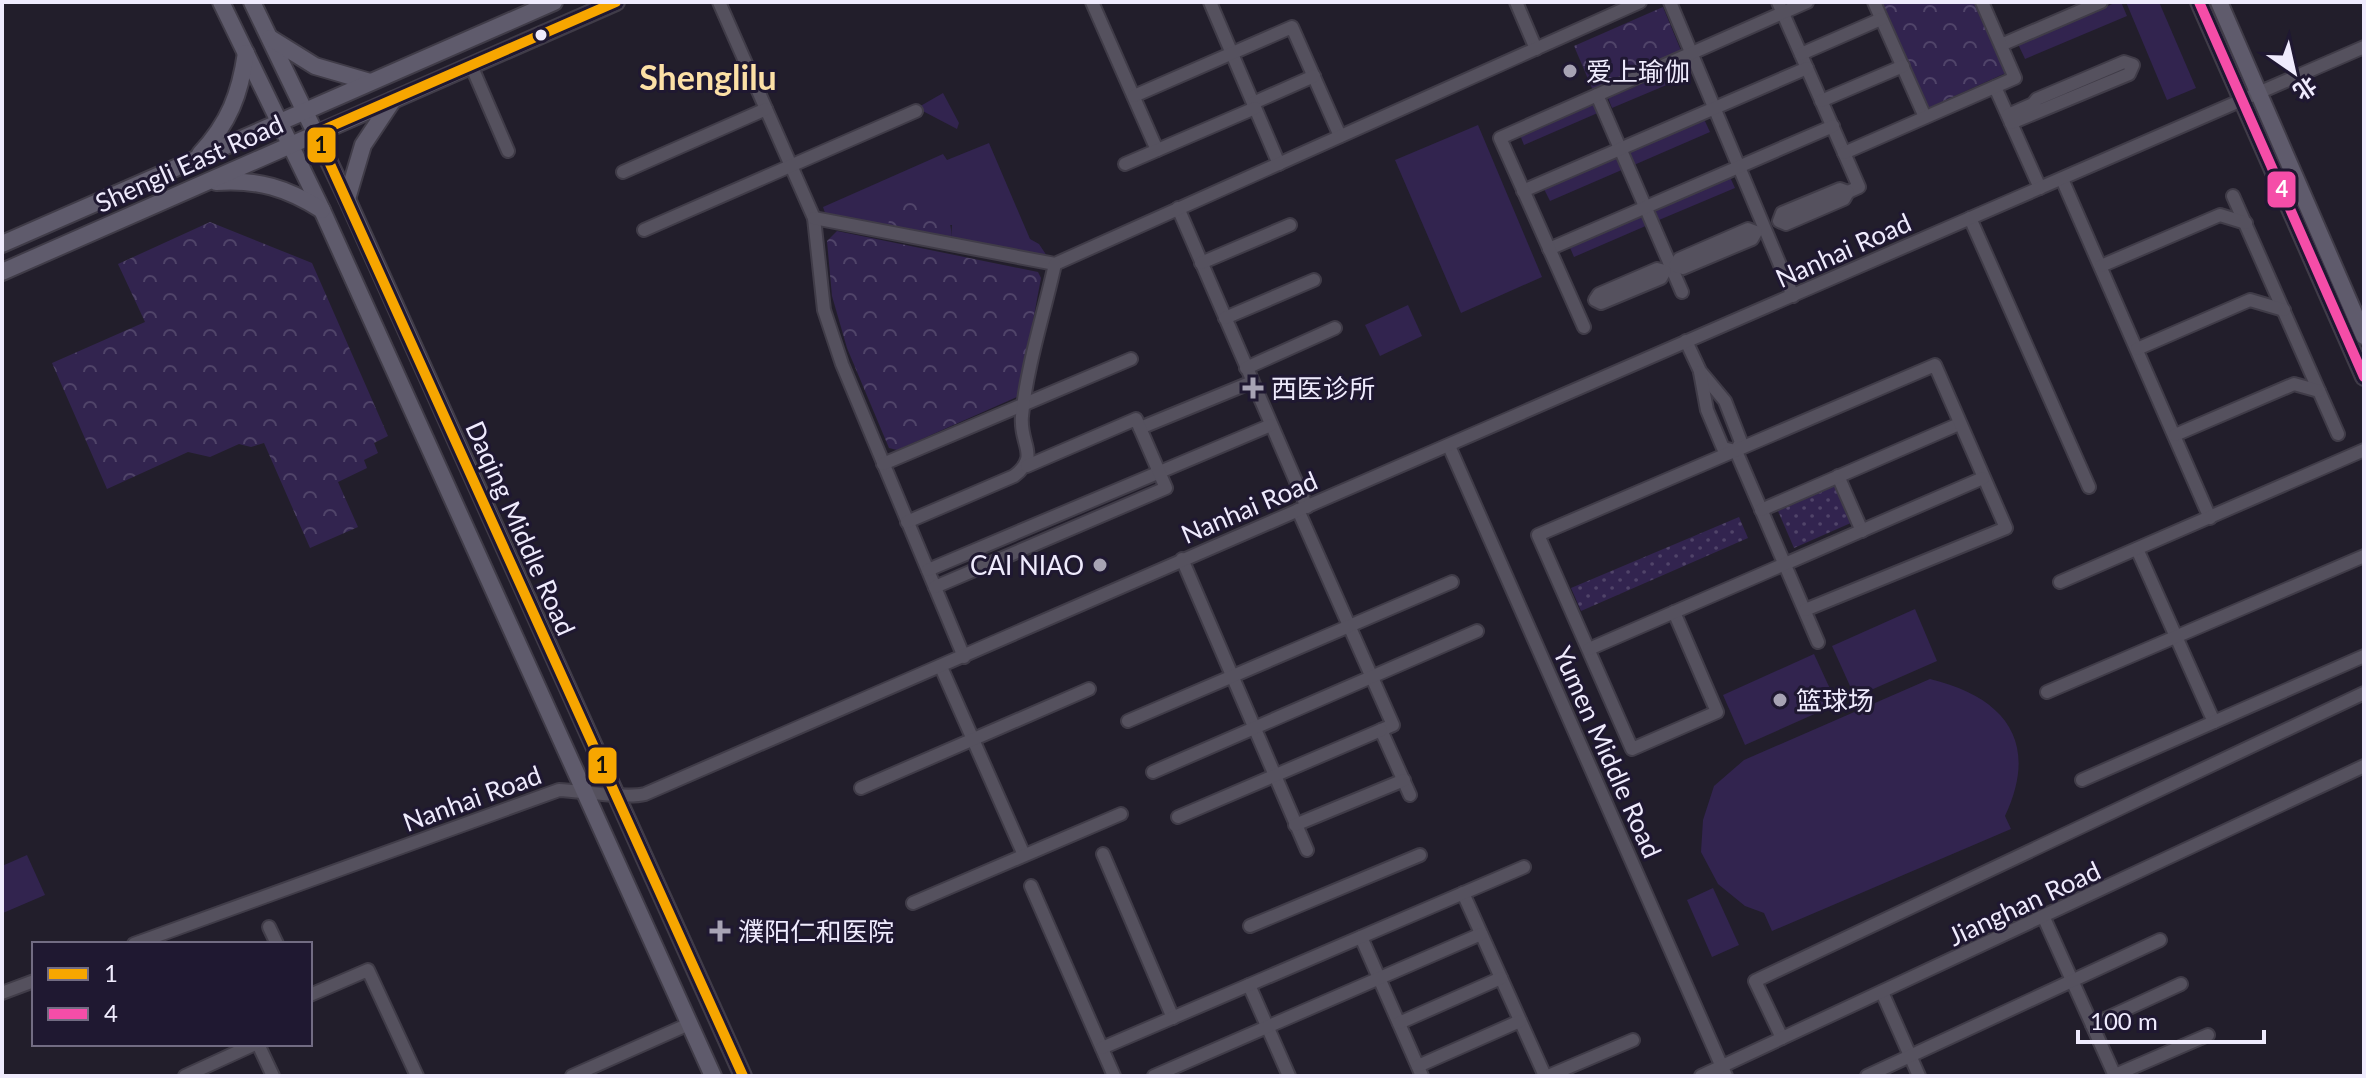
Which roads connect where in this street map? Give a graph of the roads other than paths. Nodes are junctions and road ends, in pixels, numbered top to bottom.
1 (221, 2) edge
2 (252, 2) edge
3 (554, 2) edge
4 (616, 2) edge
5 (719, 2) edge
6 (1092, 2) edge
7 (1210, 2) edge
8 (1516, 2) edge
9 (1670, 2) edge
10 (1807, 2) edge
11 (1874, 2) edge
12 (1982, 2) edge
13 (2101, 2) edge
14 (2199, 2) edge
15 (2219, 2) edge
16 (1635, 3) edge
17 (1781, 7) edge
18 (1881, 19) junction
19 (270, 38) junction
20 (2001, 45) junction
21 (2364, 47) edge
22 (1536, 49) junction
23 (246, 53) junction
24 (1692, 53) junction
25 (1232, 54) junction
26 (1801, 54) junction
27 (471, 65) junction
28 (1903, 66) junction
29 (1807, 68) junction
30 (1314, 76) junction
31 (370, 82) junction
32 (1995, 87) junction
33 (2258, 93) junction
34 (1597, 95) junction
35 (1134, 96) junction
36 (395, 98) junction
37 (2241, 100) junction
38 (1821, 101) junction
39 (1254, 105) junction
40 (1715, 108) junction
41 (2035, 108) junction
42 (766, 109) junction
43 (305, 111) junction
44 (916, 111) dead end
45 (1925, 117) junction
46 (2010, 119) junction
47 (280, 122) junction
48 (1833, 126) junction
49 (316, 133) junction
50 (1340, 136) junction
51 (291, 144) junction
52 (1621, 149) junction
53 (1157, 150) junction
54 (508, 151) dead end
55 (1844, 153) junction
56 (195, 160) junction
57 (1125, 164) dead end
58 (1279, 164) junction
59 (792, 166) junction
60 (1739, 167) junction
61 (623, 172) dead end
62 (2062, 179) junction
63 (207, 183) junction
64 (2040, 188) junction
65 (1523, 191) junction
66 (2233, 196) dead end
67 (347, 199) junction
68 (1646, 207) junction
69 (1178, 208) junction
70 (322, 210) junction
71 (814, 218) junction
72 (1970, 218) junction
73 (2246, 223) junction
74 (1290, 225) dead end
75 (644, 230) dead end
76 (1760, 230) junction
77 (2, 244) edge
78 (1549, 249) junction
79 (1201, 263) junction
80 (1055, 264) junction
81 (2101, 266) junction
82 (1670, 268) junction
83 (2, 272) edge
84 (1314, 280) dead end
85 (1682, 292) dead end
86 (1793, 296) junction
87 (1576, 308) junction
88 (2284, 310) junction
89 (1225, 318) junction
90 (1584, 327) dead end
91 (1335, 328) dead end
92 (2364, 336) edge
93 (1686, 341) junction
94 (2137, 349) junction
95 (1131, 359) dead end
96 (1246, 368) junction
97 (1700, 371) junction
98 (2364, 377) edge
99 (1252, 382) junction
100 (2319, 391) junction
101 (1023, 406) junction
102 (1959, 424) junction
103 (1271, 425) junction
104 (1140, 428) junction
105 (2338, 434) dead end
106 (2175, 435) junction
107 (1449, 446) junction
108 (2364, 450) edge
109 (1736, 451) junction
110 (883, 464) junction
111 (1027, 466) junction
112 (1159, 472) junction
113 (1838, 476) junction
114 (1983, 478) junction
115 (2089, 487) dead end
116 (1302, 508) junction
117 (1761, 510) junction
118 (2210, 518) junction
119 (907, 522) junction
120 (1862, 531) junction
121 (2137, 549) junction
122 (2364, 556) edge
123 (1182, 559) junction
124 (1786, 564) junction
125 (928, 570) junction
126 (1452, 582) dead end
127 (2060, 582) dead end
128 (935, 587) junction
129 (1805, 610) junction
130 (1674, 612) junction
131 (1349, 626) junction
132 (1477, 631) dead end
133 (2175, 635) junction
134 (1818, 642) dead end
135 (1589, 649) junction
136 (2364, 656) edge
137 (964, 657) junction
138 (941, 667) junction
139 (1232, 676) junction
140 (1371, 676) junction
141 (1089, 689) dead end
142 (2047, 692) dead end
143 (2364, 693) edge
144 (1128, 721) dead end
145 (2214, 722) junction
146 (1253, 727) junction
147 (1381, 730) junction
148 (974, 740) junction
149 (2364, 766) edge
150 (1153, 772) dead end
151 (1275, 776) junction
152 (1404, 780) junction
153 (2082, 780) dead end
154 (861, 788) dead end
155 (586, 792) junction
156 (614, 792) junction
157 (1410, 795) dead end
158 (1121, 814) dead end
159 (1178, 817) dead end
160 (1295, 825) junction
161 (1307, 850) dead end
162 (1103, 854) dead end
163 (1024, 855) junction
164 (1420, 855) dead end
165 (1524, 867) dead end
166 (1031, 886) dead end
167 (1463, 893) junction
168 (913, 903) dead end
169 (2044, 918) junction
170 (1250, 926) dead end
171 (269, 927) dead end
172 (1481, 934) junction
173 (1361, 937) junction
174 (2160, 940) dead end
175 (140, 942) edge
176 (276, 942) edge
177 (1380, 978) junction
178 (1501, 978) junction
179 (2072, 981) junction
180 (32, 982) edge
181 (2181, 984) dead end
182 (1249, 985) junction
183 (1882, 992) junction
184 (2, 993) edge
185 (312, 994) edge
186 (1173, 1018) junction
187 (1520, 1021) junction
188 (1399, 1023) junction
189 (689, 1024) junction
190 (2092, 1025) junction
191 (1267, 1027) junction
192 (2208, 1035) dead end
193 (1782, 1038) junction
194 (1633, 1040) dead end
195 (252, 1046) edge
196 (258, 1046) edge
197 (1102, 1048) junction
198 (1910, 1056) junction
199 (1420, 1071) edge
200 (1724, 1071) edge
201 (185, 1076) edge
202 (273, 1076) edge
203 (417, 1076) edge
204 (572, 1076) edge
205 (713, 1076) edge
206 (743, 1076) edge
207 (1114, 1076) edge
208 (1154, 1076) edge
209 (1288, 1076) edge
210 (1546, 1076) edge
211 (1701, 1076) edge
212 (1867, 1076) edge
213 (1919, 1076) edge
214 (2115, 1076) edge

1 - 23 main road, Daqing Middle Road
2 - 19 main road, Daqing Middle Road
3 - 31 main road, Shengli East Road
4 - 27 main road, Shengli East Road
5 - 42 street
6 - 35 street
7 - 25 street
8 - 22 street
9 - 24 street
10 - 17 street
11 - 18 street
12 - 20 street
13 - 20 street
14 - 37 main road
15 - 33 main road
16 - 22 street
17 - 24 street
17 - 26 street
18 - 26 street
18 - 28 street
19 - 31 main road
19 - 43 main road, Daqing Middle Road
20 - 32 street
21 - 33 street, Nanhai Road
22 - 50 street
23 - 47 main road, Daqing Middle Road
23 - 56 main road
24 - 34 street
24 - 40 street
25 - 30 street
25 - 35 street
25 - 39 street
26 - 29 street
27 - 36 main road, Shengli East Road
27 - 54 street
28 - 38 street
28 - 45 street
29 - 38 street
29 - 40 street
30 - 39 street
30 - 50 street
31 - 43 main road, Shengli East Road
32 - 45 street
32 - 46 street
33 - 37 street, Nanhai Road
33 - 92 main road
34 - 52 street
34 - 65 street
35 - 53 street
36 - 49 main road, Shengli East Road
36 - 67 main road
37 - 62 street, Nanhai Road
37 - 98 main road
38 - 48 street
39 - 53 street
39 - 58 street
40 - 52 street
40 - 60 street
41 - 41 street
41 - 46 street
42 - 59 street
42 - 61 street
43 - 47 main road, Shengli East Road
43 - 49 main road, Daqing Middle Road
44 - 59 street
45 - 55 street
46 - 64 street
47 - 51 main road, Daqing Middle Road
47 - 56 main road, Shengli East Road
48 - 55 street
48 - 60 street
49 - 51 main road, Shengli East Road
49 - 67 main road, Daqing Middle Road
50 - 58 street
51 - 63 main road, Shengli East Road
51 - 70 main road, Daqing Middle Road
52 - 65 street
52 - 68 street
53 - 57 street
55 - 76 street
56 - 77 main road, Shengli East Road
58 - 69 street
59 - 71 street
59 - 75 street
60 - 68 street
60 - 76 street
62 - 64 street, Nanhai Road
62 - 81 street
63 - 70 main road
63 - 83 main road, Shengli East Road
64 - 72 street, Nanhai Road
65 - 78 street
66 - 73 street
67 - 156 main road, Daqing Middle Road
68 - 78 street
68 - 82 street
69 - 79 street
69 - 80 street
70 - 155 main road, Daqing Middle Road
71 - 80 street
71 - 110 street
72 - 86 street, Nanhai Road
72 - 115 street
73 - 81 street
73 - 88 street
74 - 79 street
76 - 82 street
76 - 86 street
78 - 87 street
79 - 89 street
80 - 101 street
81 - 94 street
82 - 85 street
82 - 87 street
84 - 89 street
86 - 93 street, Nanhai Road
87 - 90 street
88 - 94 street
88 - 100 street
89 - 96 street
91 - 96 street
93 - 97 street
93 - 107 street, Nanhai Road
94 - 106 street
95 - 101 street
96 - 99 street
97 - 109 street
97 - 109 street
99 - 103 street
99 - 104 street
100 - 105 street
100 - 106 street
101 - 110 street
101 - 111 street
102 - 109 street
102 - 113 street
102 - 114 street
103 - 112 street
103 - 116 street
104 - 111 street
104 - 112 street
106 - 118 street
107 - 116 street, Nanhai Road
107 - 200 street, Yumen Middle Road
108 - 118 street
109 - 117 street
109 - 135 street
110 - 119 street
111 - 119 street
112 - 125 street
112 - 128 street
113 - 117 street
113 - 120 street
114 - 120 street
114 - 129 street
116 - 123 street, Nanhai Road
116 - 131 street
117 - 124 street
118 - 121 street
119 - 125 street
120 - 124 street
121 - 127 street
121 - 133 street
122 - 133 street
123 - 137 street, Nanhai Road
123 - 139 street
124 - 129 street
124 - 130 street
125 - 128 street
126 - 131 street
128 - 137 street
129 - 134 street
130 - 135 street
130 - 135 street
131 - 139 street
131 - 140 street
132 - 140 street
133 - 142 street
133 - 145 street
136 - 145 street
137 - 138 street, Nanhai Road
138 - 148 street
138 - 156 street, Nanhai Road
139 - 144 street
139 - 146 street
140 - 146 street
140 - 147 street
141 - 148 street
143 - 193 street
145 - 153 street
146 - 150 street
146 - 151 street
147 - 151 street
147 - 152 street
148 - 154 street
148 - 163 street
149 - 169 street, Jianghan Road
151 - 159 street
151 - 160 street
152 - 157 street
152 - 160 street
155 - 156 street, Nanhai Road
155 - 175 street, Nanhai Road
155 - 189 main road, Daqing Middle Road
156 - 206 main road, Daqing Middle Road
158 - 163 street
160 - 161 street
162 - 186 street
163 - 168 street
164 - 170 street
165 - 167 street
166 - 197 street
167 - 172 street
167 - 173 street
169 - 179 street
169 - 183 street, Jianghan Road
171 - 176 street
172 - 177 street
172 - 178 street
173 - 177 street
173 - 182 street
174 - 179 street
177 - 188 street
177 - 191 street
178 - 187 street
178 - 188 street
179 - 190 street
179 - 198 street
180 - 184 street
181 - 190 street
182 - 186 street
182 - 191 street
183 - 193 street, Jianghan Road
183 - 198 street
185 - 203 street
186 - 197 street
187 - 199 street
187 - 210 street
188 - 199 street
189 - 204 street
189 - 205 main road, Daqing Middle Road
190 - 214 street
191 - 208 street
191 - 209 street
192 - 214 street
193 - 200 street, Jianghan Road
194 - 210 street
195 - 201 street
196 - 202 street
197 - 207 street
198 - 212 street
198 - 213 street
200 - 211 street, Jianghan Road

